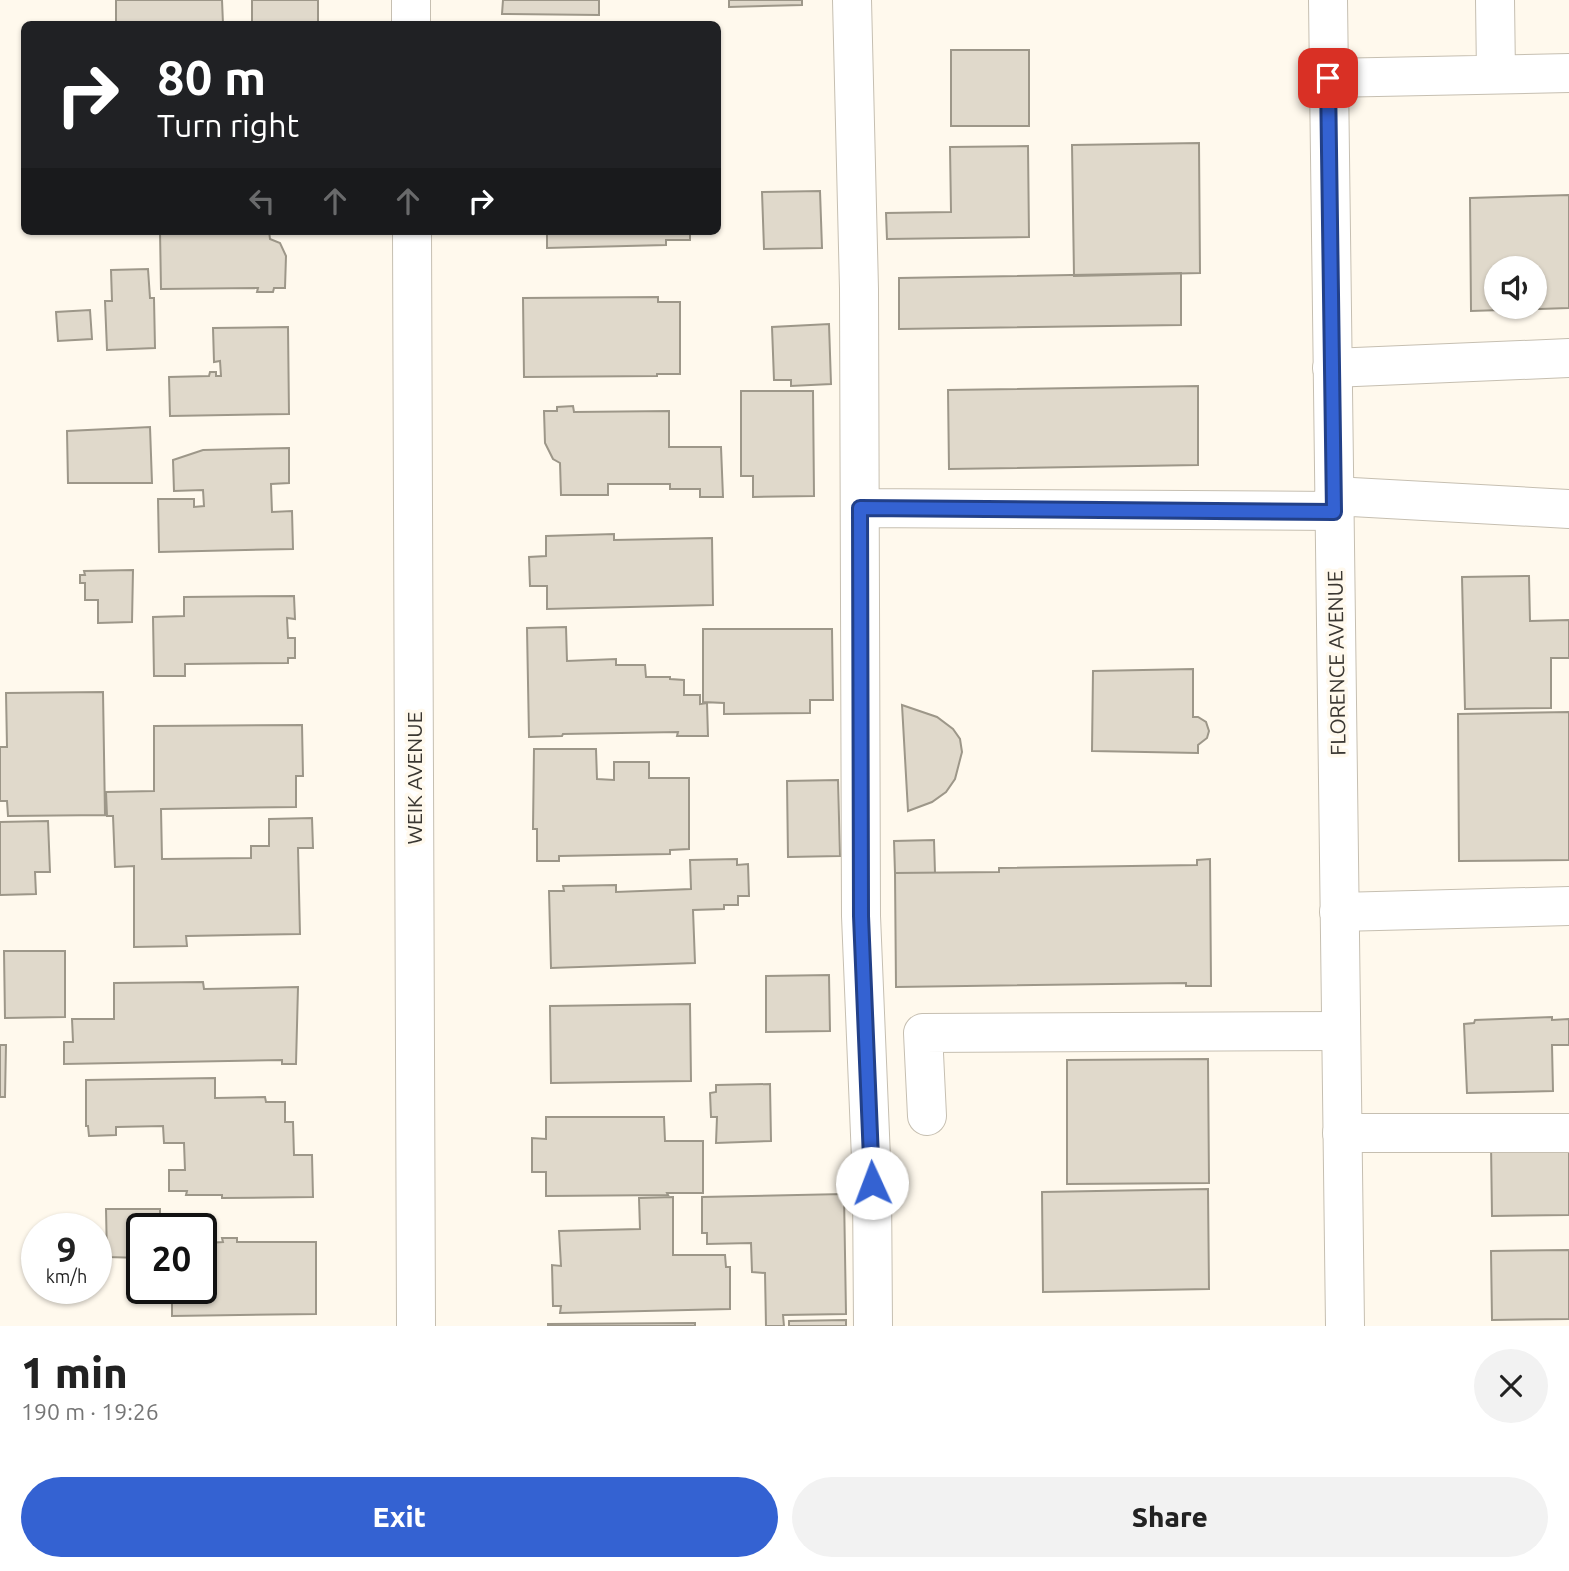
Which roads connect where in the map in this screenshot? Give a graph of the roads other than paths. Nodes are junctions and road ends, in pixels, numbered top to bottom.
1 (411, 0) edge
2 (852, 0) edge
3 (1328, 0) edge
4 (1496, 0) edge
5 (411, 21) edge
6 (1569, 73) edge
7 (1496, 74) junction
8 (1328, 78) junction
9 (412, 235) edge
10 (1569, 358) edge
11 (1332, 368) junction
12 (1334, 504) junction
13 (860, 508) junction
14 (1569, 509) edge
15 (1569, 906) edge
16 (1339, 912) junction
17 (1340, 1031) junction
18 (928, 1116) dead end
19 (1342, 1133) junction
20 (1569, 1133) edge
21 (416, 1326) edge
22 (873, 1326) edge
23 (1345, 1326) edge

1 - 5 main road
2 - 13 main road
3 - 8 main road, FLORENCE AVENUE
4 - 7 main road
6 - 7 main road
7 - 8 main road
8 - 11 main road, FLORENCE AVENUE
9 - 21 main road, WEIK AVENUE
10 - 11 main road
11 - 12 main road, FLORENCE AVENUE
12 - 13 main road
12 - 14 main road
12 - 16 main road, FLORENCE AVENUE
13 - 22 main road
15 - 16 main road
16 - 17 main road, FLORENCE AVENUE
17 - 18 main road
17 - 19 main road, FLORENCE AVENUE
19 - 20 main road
19 - 23 main road, FLORENCE AVENUE

